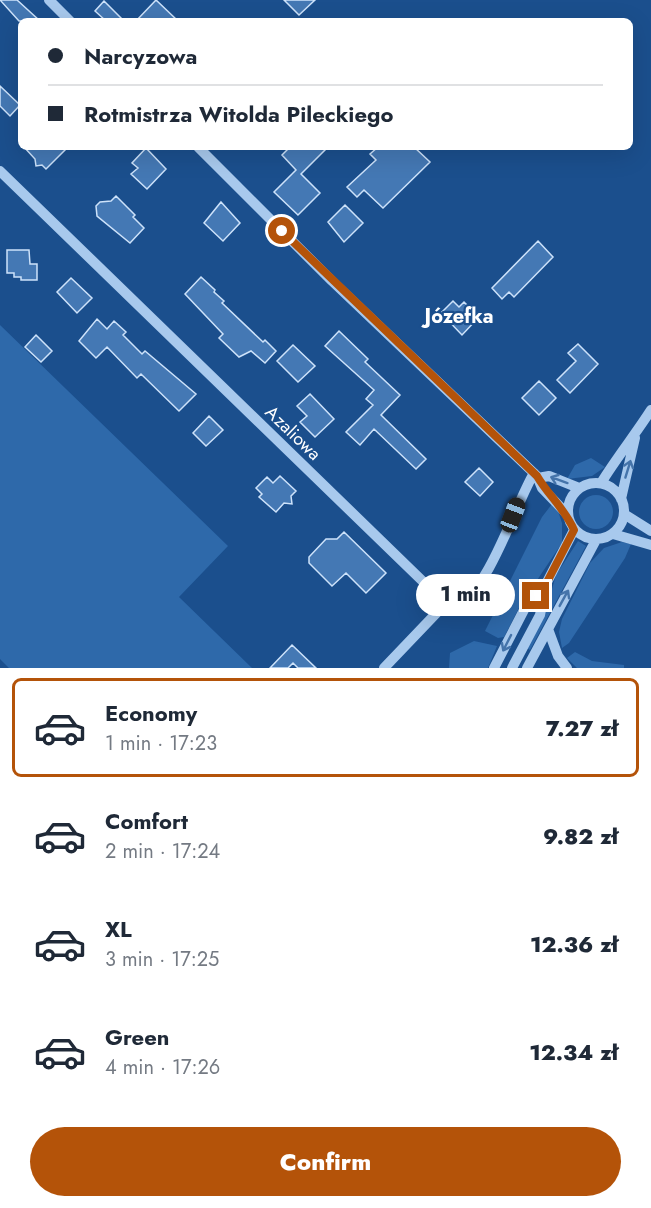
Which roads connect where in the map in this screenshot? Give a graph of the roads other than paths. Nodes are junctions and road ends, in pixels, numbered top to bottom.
1 (49, 0) edge
2 (67, 18) edge
3 (201, 150) edge
4 (0, 171) edge
5 (651, 410) edge
6 (635, 438) junction
7 (536, 476) junction
8 (601, 483) junction
9 (579, 488) junction
10 (621, 499) junction
11 (567, 514) junction
12 (624, 514) junction
13 (574, 530) junction
14 (651, 531) edge
15 (613, 534) junction
16 (596, 540) junction
17 (651, 545) edge
18 (546, 584) junction
19 (447, 602) junction
20 (548, 629) junction
21 (384, 668) edge
22 (494, 668) edge
23 (512, 668) edge
24 (527, 668) edge
25 (567, 668) edge

1 - 2 street
3 - 7 street
4 - 19 street, Azaliowa
5 - 6 street
6 - 8 street
10 -> 6 street
9 -> 7 street
7 - 11 street
7 - 19 street
8 - 9 street
8 - 10 street
9 - 11 street
10 - 12 street
11 - 13 street
12 - 14 street
12 - 15 street
13 - 16 street
13 - 18 street
15 - 16 street
15 - 17 street
20 -> 16 street
18 -> 22 street
18 - 23 street
19 - 21 street
20 - 24 street
20 - 25 street

